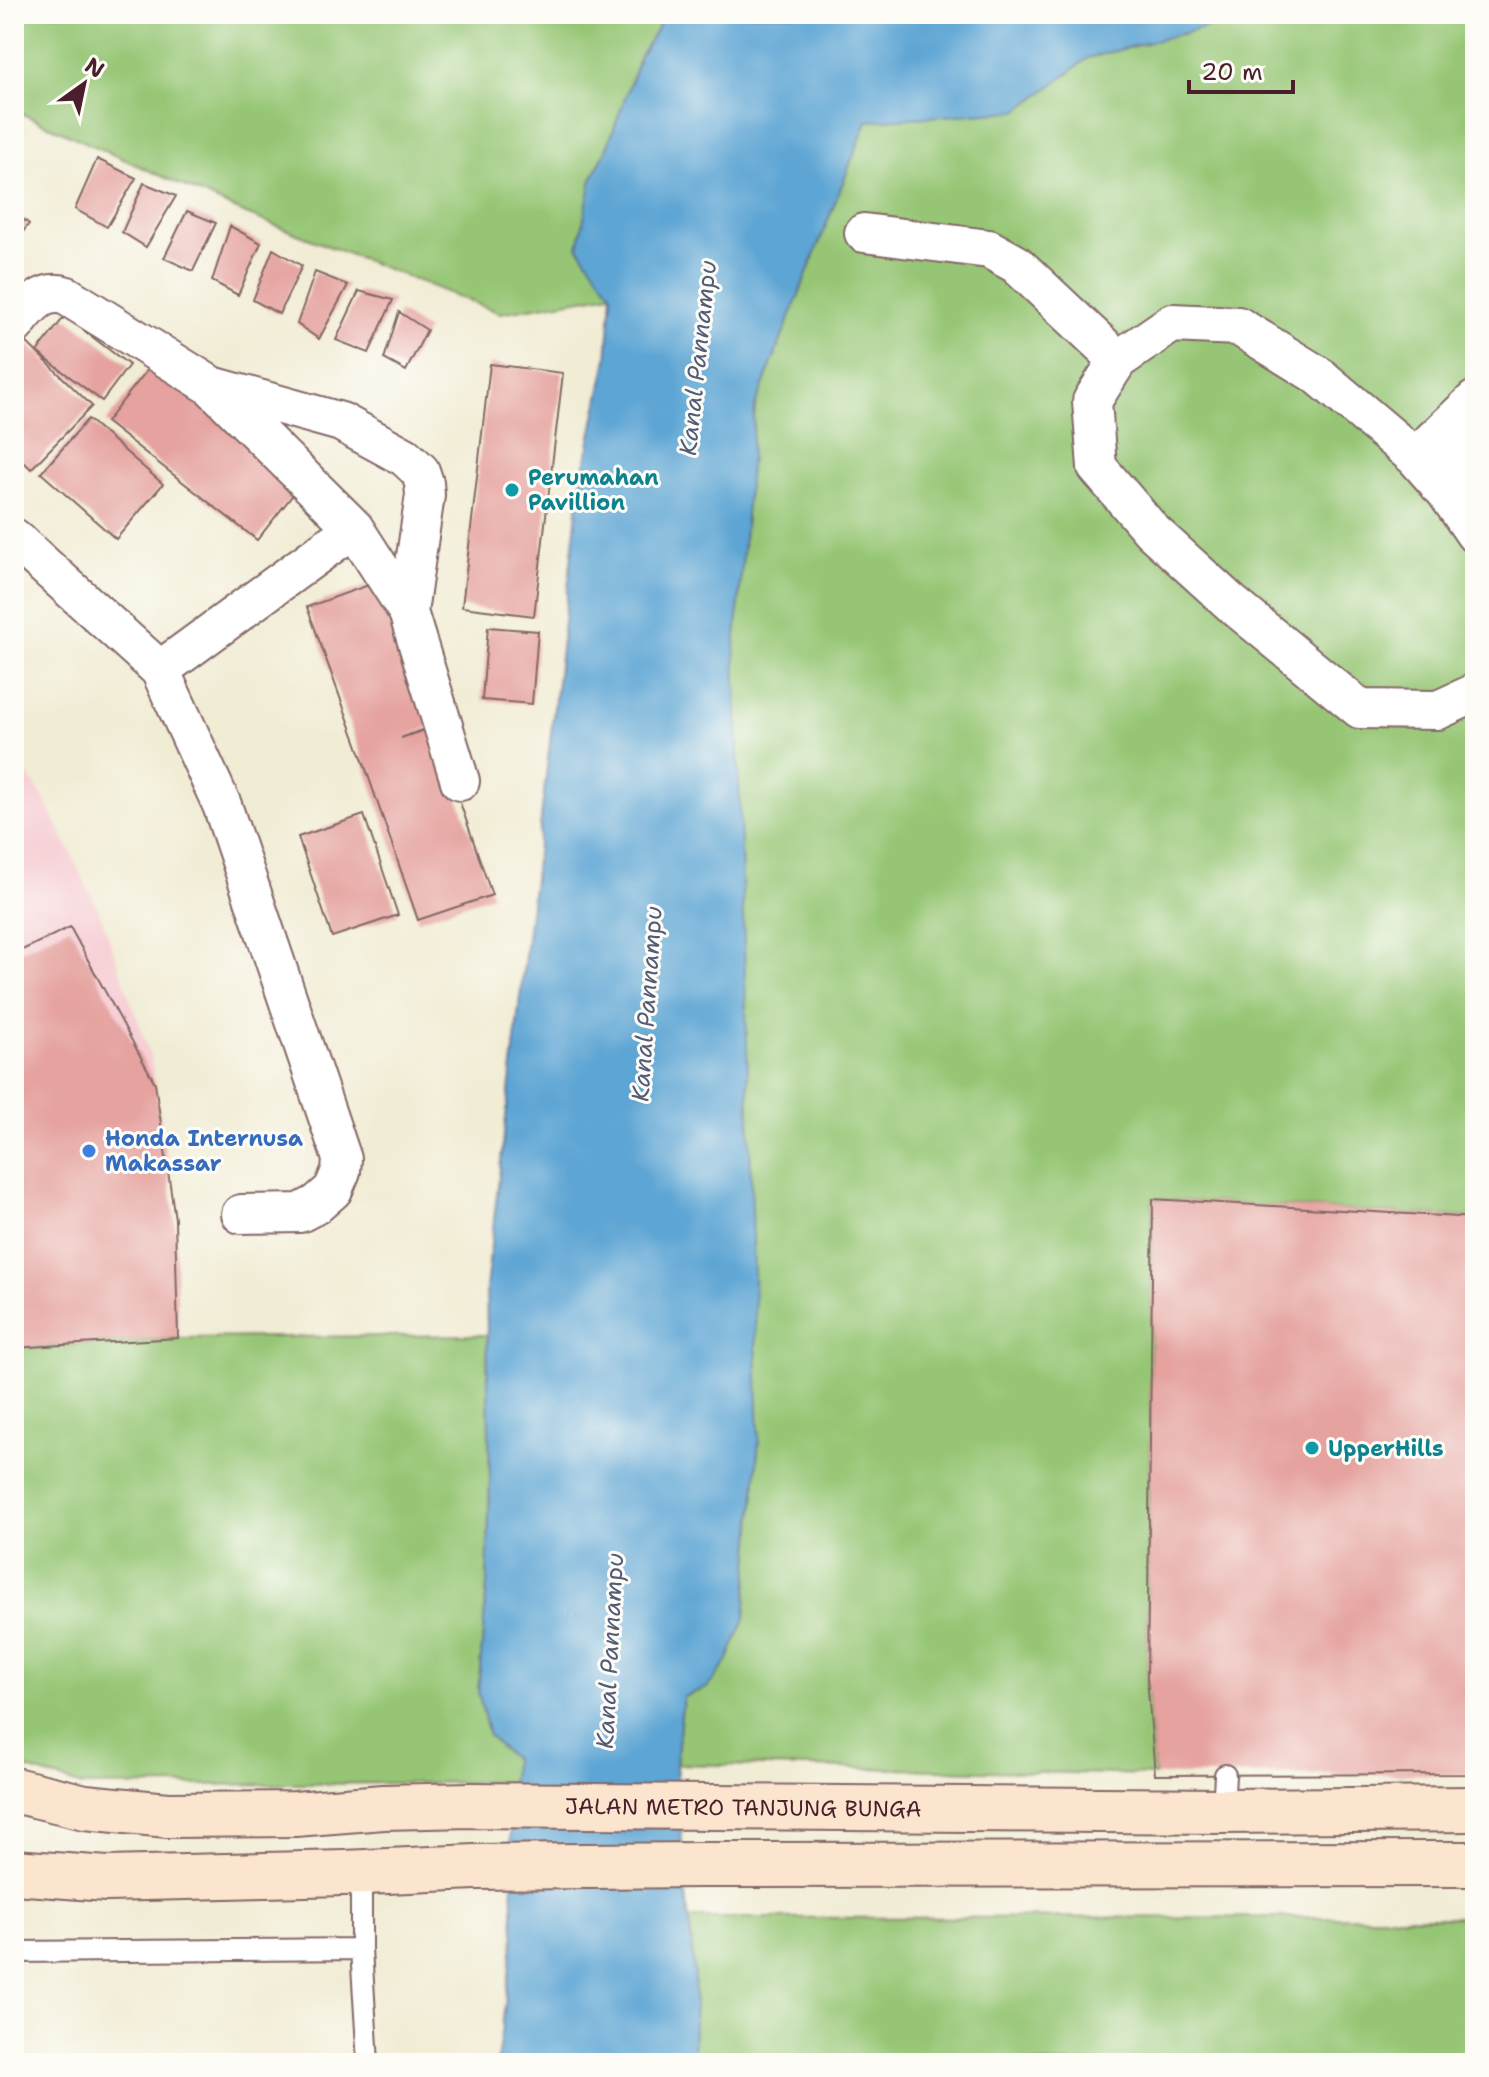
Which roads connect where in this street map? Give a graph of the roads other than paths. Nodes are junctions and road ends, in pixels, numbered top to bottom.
1 (864, 233) dead end
2 (14, 326) edge
3 (1118, 360) junction
4 (210, 385) junction
5 (1475, 400) edge
6 (1475, 447) edge
7 (1427, 471) junction
8 (354, 528) junction
9 (1475, 534) edge
10 (14, 538) edge
11 (408, 612) junction
12 (160, 670) junction
13 (1475, 693) edge
14 (460, 781) dead end
15 (241, 1214) dead end
16 (14, 1790) edge
17 (1475, 1809) edge
18 (1475, 1864) edge
19 (14, 1872) edge
20 (361, 1872) junction
21 (361, 1949) junction
22 (14, 1952) edge
23 (368, 2063) edge

1 - 3 street
2 - 4 street
3 - 7 street
3 - 13 street
4 - 8 street
4 - 11 street
5 - 7 street
6 - 7 street
7 - 9 street
8 - 11 street
8 - 12 street
10 - 12 street
11 - 14 street
12 - 15 street
16 - 17 main road, JALAN METRO TANJUNG BUNGA
18 - 20 main road
19 - 20 main road
20 - 21 lane
21 - 22 lane
21 - 23 lane

